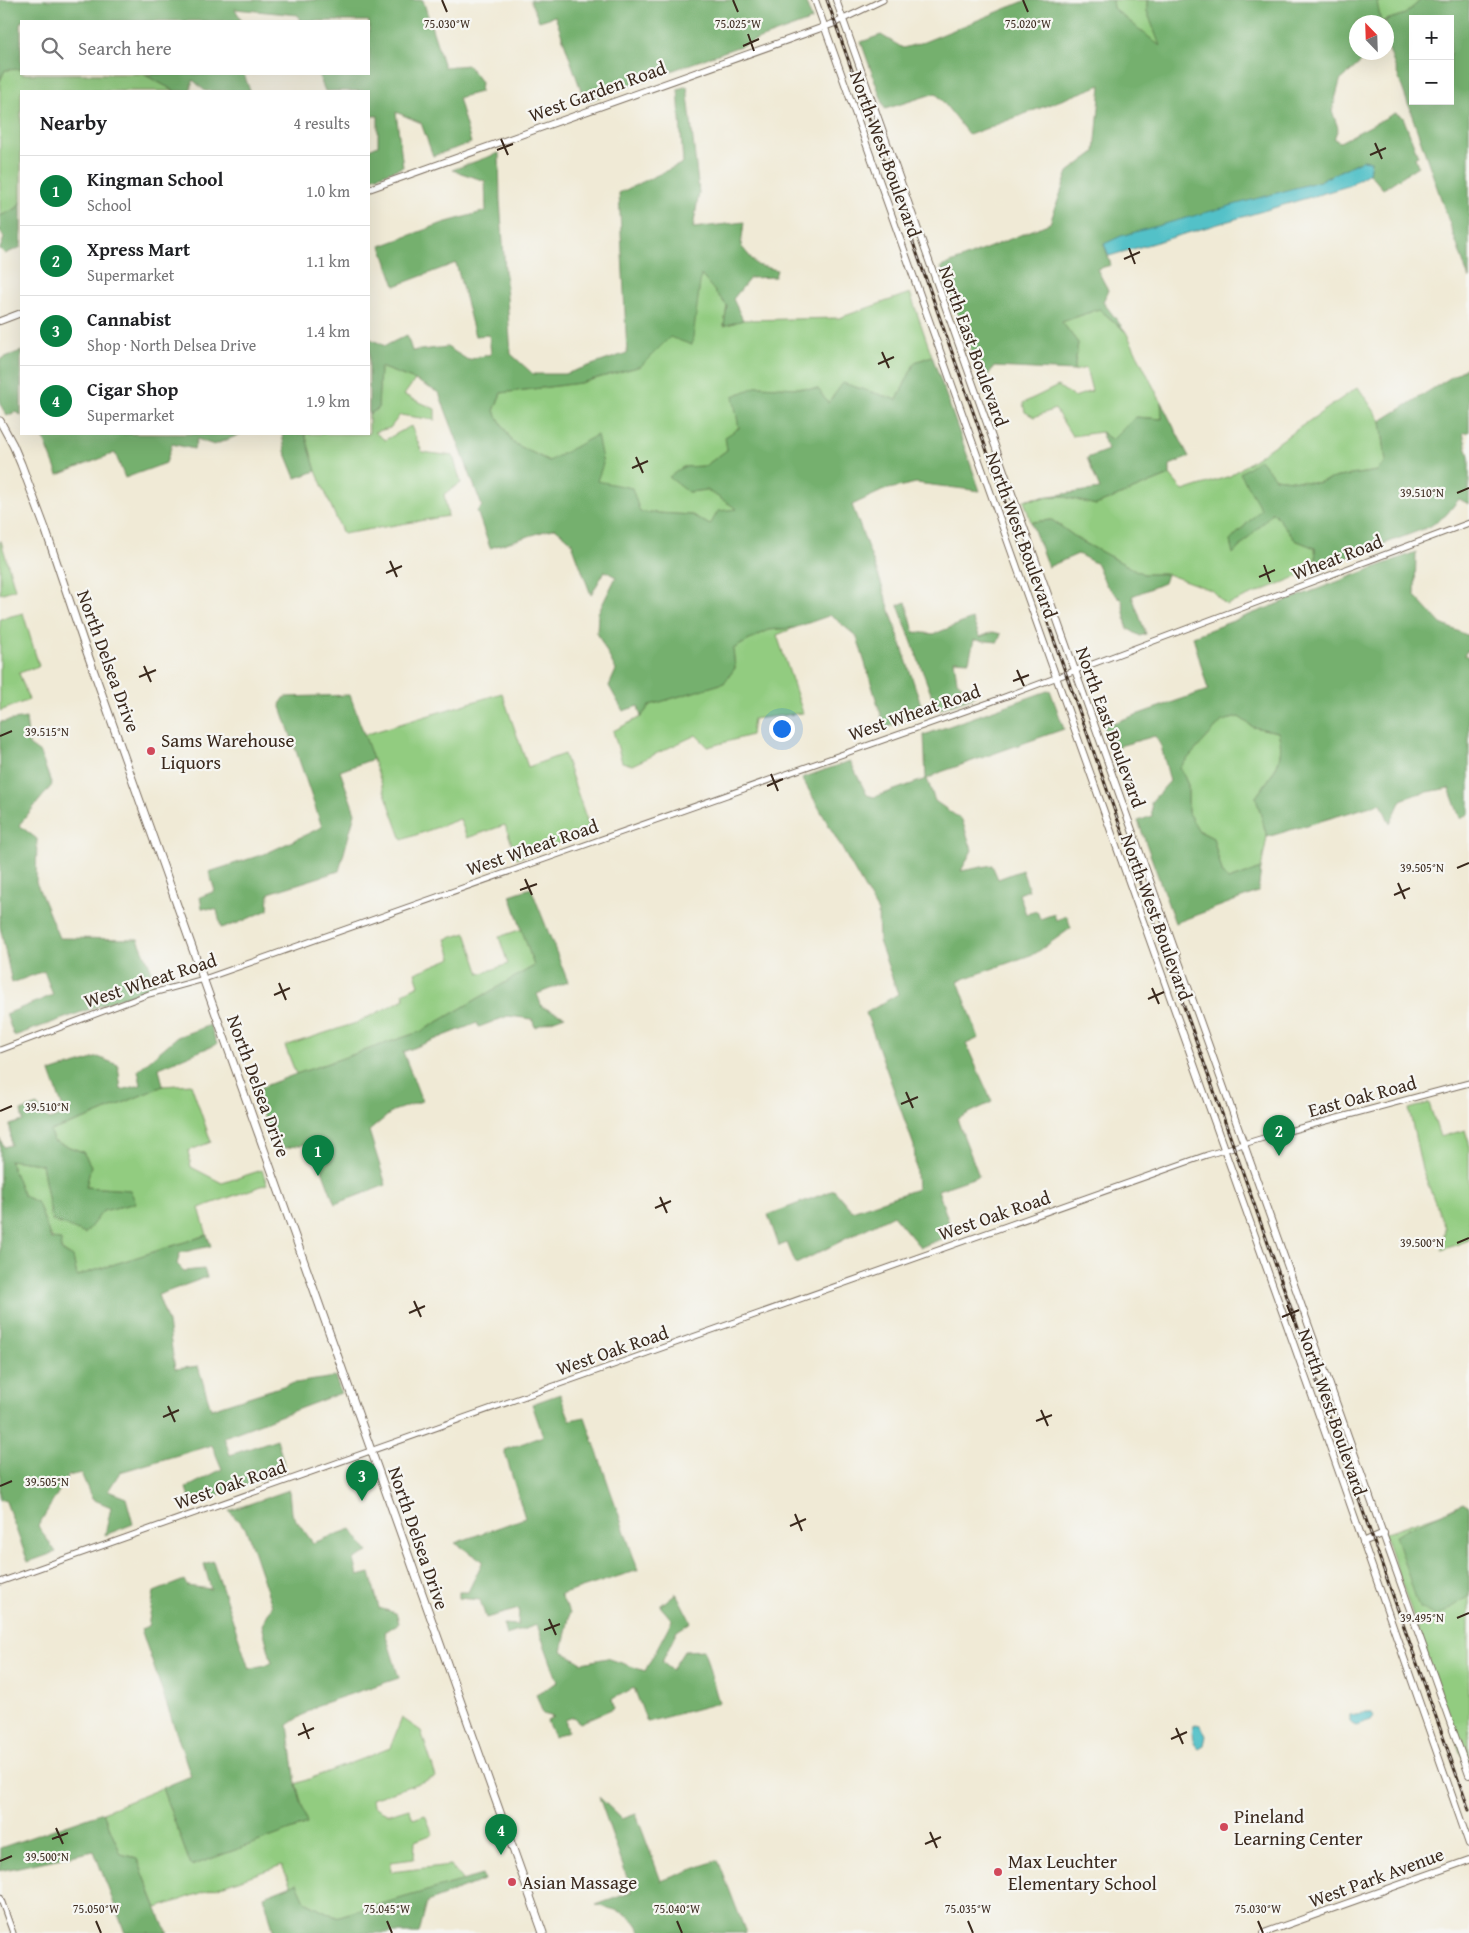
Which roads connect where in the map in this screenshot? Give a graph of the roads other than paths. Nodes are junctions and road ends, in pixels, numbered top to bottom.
1 (815, 0) edge
2 (836, 0) edge
3 (883, 0) edge
4 (843, 20) junction
5 (835, 22) joint
6 (825, 26) junction
7 (370, 189) edge
8 (20, 313) edge
9 (0, 321) edge
10 (0, 421) edge
11 (1469, 523) edge
12 (1074, 671) junction
13 (1056, 678) junction
14 (204, 979) junction
15 (0, 1050) edge
16 (1469, 1083) edge
17 (1243, 1144) junction
18 (1234, 1146) joint
19 (1224, 1150) junction
20 (371, 1450) junction
21 (1384, 1533) junction
22 (1362, 1542) junction
23 (0, 1582) edge
24 (1469, 1775) edge
25 (1469, 1844) edge
26 (1469, 1860) edge
27 (0, 1897) edge
28 (13, 1933) edge
29 (542, 1933) edge
30 (1264, 1933) edge

1 - 6 main road, North West Boulevard
2 - 4 main road, North East Boulevard
3 - 4 street
4 - 5 street
4 - 12 main road, North East Boulevard
5 - 6 main road, West Garden Road
6 - 7 main road, West Garden Road
6 - 13 main road, North West Boulevard
8 - 9 main road
10 - 14 main road, North Delsea Drive
11 - 12 street, Wheat Road
12 - 13 street, West Wheat Road
12 - 17 main road, North East Boulevard
13 - 14 street, West Wheat Road
13 - 19 main road, North West Boulevard
14 - 15 street, West Wheat Road
14 - 20 main road, North Delsea Drive
16 - 17 street, East Oak Road
17 - 18 street, East Oak Road
17 - 21 main road, North East Boulevard
18 - 19 street, West Oak Road
19 - 20 street, West Oak Road
19 - 22 main road, North West Boulevard
20 - 23 street, West Oak Road
20 - 29 main road, North Delsea Drive
21 - 22 main road
21 - 24 main road, North East Boulevard
22 - 25 main road, North West Boulevard
26 - 30 main road, West Park Avenue
27 - 28 street

